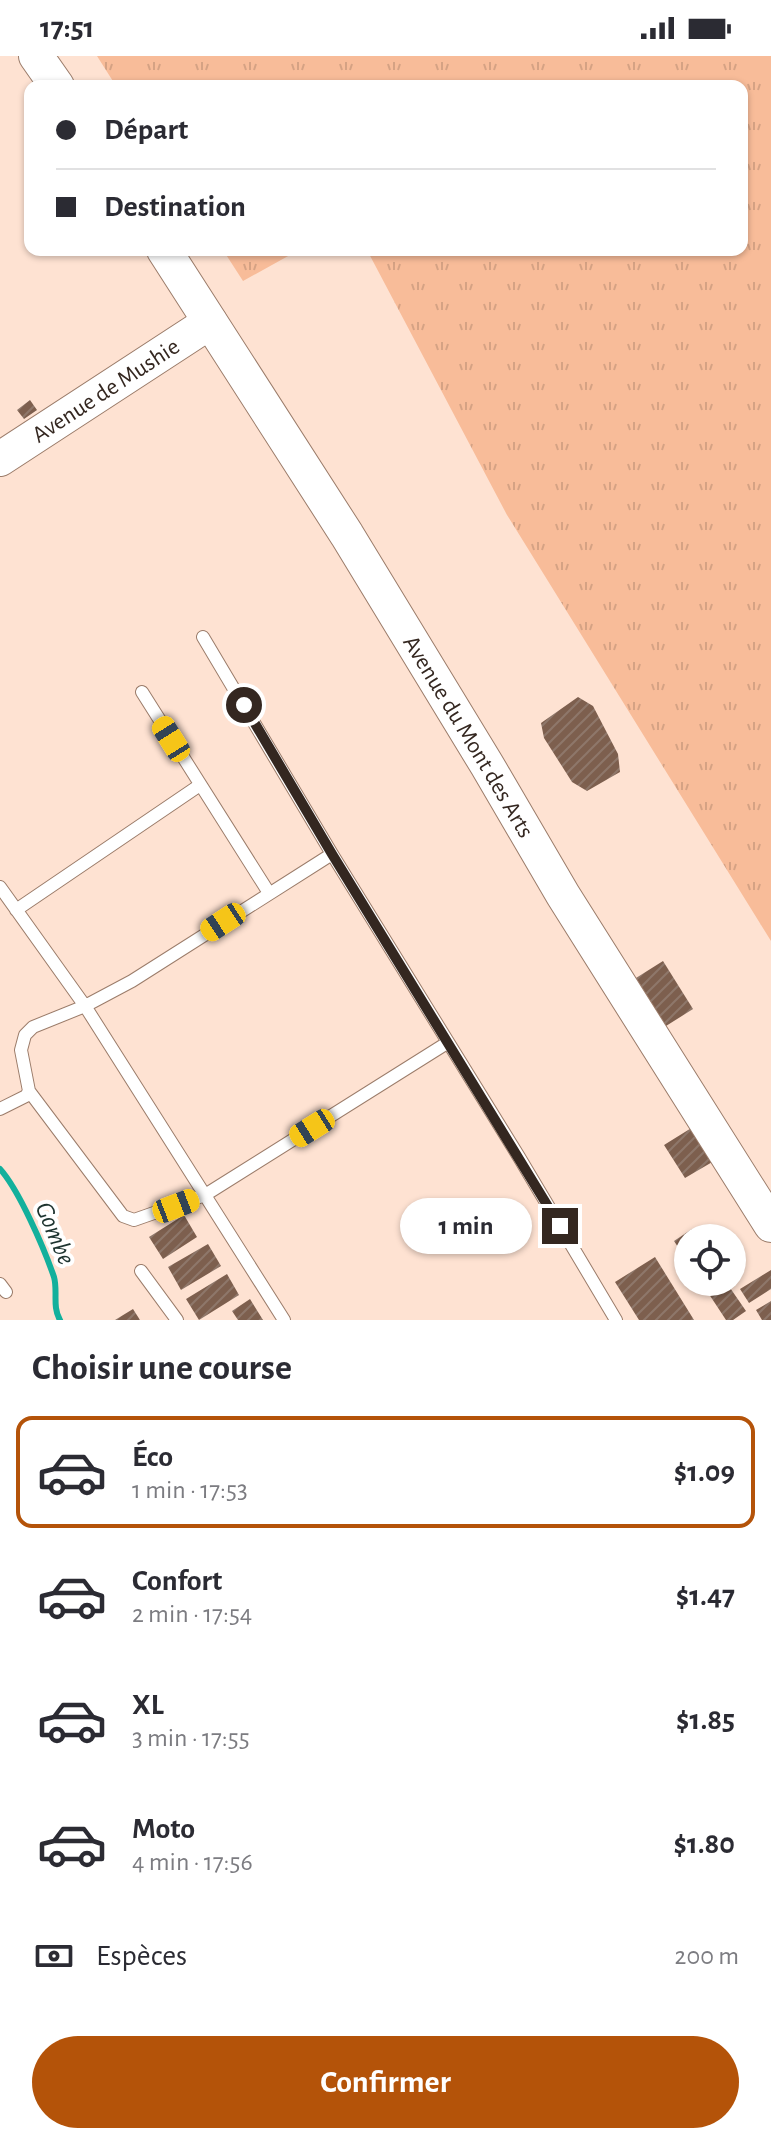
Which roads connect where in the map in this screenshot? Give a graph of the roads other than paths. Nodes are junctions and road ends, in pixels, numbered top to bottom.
1 (36, 56) edge
2 (53, 80) edge
3 (168, 256) edge
4 (210, 322) junction
5 (0, 459) edge
6 (203, 637) dead end
7 (142, 692) dead end
8 (200, 785) junction
9 (332, 854) junction
10 (0, 887) edge
11 (269, 893) junction
12 (16, 910) junction
13 (85, 1006) junction
14 (447, 1043) junction
15 (29, 1091) junction
16 (0, 1109) edge
17 (205, 1195) junction
18 (771, 1225) edge
19 (141, 1271) dead end
20 (177, 1320) edge
21 (284, 1320) edge
22 (616, 1320) edge

1 - 2 street
3 - 4 street, Avenue du Mont des Arts
4 - 5 street, Avenue de Mushie
4 - 18 street, Avenue du Mont des Arts
6 - 9 lane
7 - 8 lane
8 - 11 lane
8 - 12 lane
9 - 11 lane
9 - 14 lane
10 - 12 lane
11 - 13 lane
12 - 13 lane
13 - 15 lane
13 - 17 lane
14 - 17 lane
14 - 22 lane
15 - 16 lane
15 - 17 lane
17 - 21 lane
19 - 20 lane

